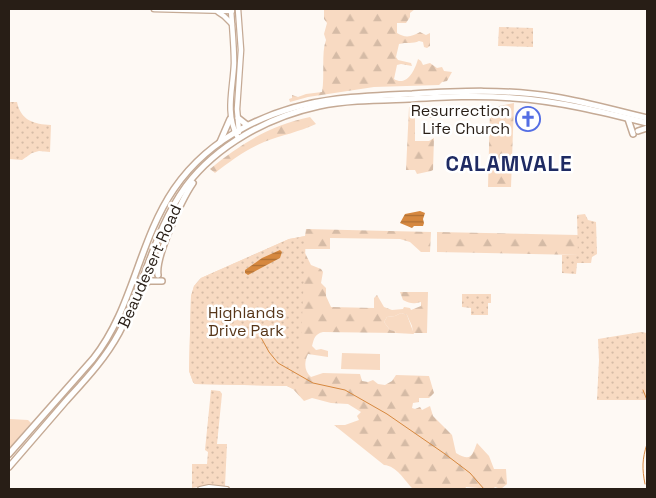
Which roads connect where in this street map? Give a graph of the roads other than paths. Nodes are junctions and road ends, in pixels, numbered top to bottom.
1 (154, 9) edge
2 (171, 9) edge
3 (215, 10) junction
4 (231, 10) edge
5 (238, 10) edge
6 (232, 24) junction
7 (230, 118) junction
8 (238, 118) junction
9 (647, 118) edge
10 (628, 119) junction
11 (647, 123) edge
12 (248, 125) junction
13 (647, 128) edge
14 (237, 131) junction
15 (239, 138) junction
16 (220, 142) junction
17 (199, 172) junction
18 (158, 275) dead end
19 (162, 280) dead end
20 (136, 294) junction
21 (9, 454) edge
22 (9, 467) edge
23 (200, 489) edge
24 (227, 489) edge

1 - 2 main road
2 - 3 main road
3 - 4 main road
3 - 6 main road
4 - 5 main road
4 - 6 main road
5 - 8 main road
6 - 7 main road
7 - 14 main road
7 - 16 highway
8 - 12 highway
8 - 14 main road
9 - 12 highway, Beaudesert Road
10 - 11 highway, Beaudesert Road
10 - 13 highway
10 - 15 highway, Beaudesert Road
12 - 14 highway, Beaudesert Road
14 - 15 main road
14 - 16 highway, Beaudesert Road
15 - 17 highway, Beaudesert Road
16 - 21 highway, Beaudesert Road
17 - 18 highway
17 - 20 highway, Beaudesert Road
19 - 20 highway
20 - 22 highway, Beaudesert Road
23 - 24 main road

